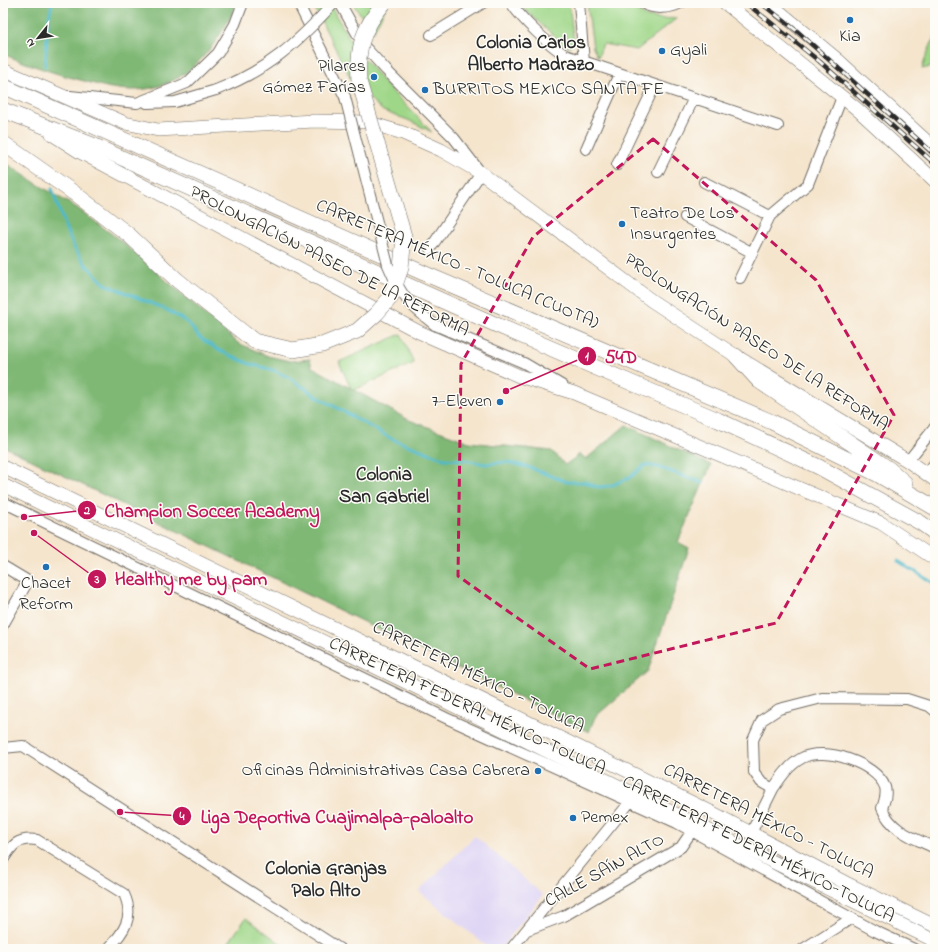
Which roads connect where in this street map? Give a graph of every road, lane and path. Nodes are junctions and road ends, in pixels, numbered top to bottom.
1 (244, 3) edge
2 (298, 3) edge
3 (334, 3) edge
4 (340, 3) edge
5 (384, 3) edge
6 (483, 3) edge
7 (511, 3) edge
8 (579, 3) edge
9 (642, 3) edge
10 (681, 3) edge
11 (725, 3) edge
12 (769, 3) edge
13 (431, 34) dead end
14 (584, 62) junction
15 (3, 70) edge
16 (620, 74) junction
17 (655, 85) junction
18 (3, 86) edge
19 (65, 96) junction
20 (842, 97) junction
21 (694, 98) junction
22 (137, 103) junction
23 (3, 110) edge
24 (41, 126) junction
25 (778, 126) dead end
26 (3, 143) edge
27 (586, 149) dead end
28 (935, 149) edge
29 (617, 165) dead end
30 (658, 172) dead end
31 (481, 173) junction
32 (935, 181) edge
33 (704, 182) dead end
34 (770, 216) junction
35 (685, 217) dead end
36 (430, 249) dead end
37 (751, 252) junction
38 (740, 278) dead end
39 (736, 356) junction
40 (574, 393) junction
41 (935, 427) edge
42 (908, 461) junction
43 (935, 463) edge
44 (3, 467) edge
45 (930, 477) edge
46 (3, 485) edge
47 (3, 502) edge
48 (932, 506) edge
49 (935, 533) edge
50 (935, 559) edge
51 (3, 566) edge
52 (3, 624) edge
53 (935, 711) edge
54 (3, 748) edge
55 (773, 789) junction
56 (630, 802) junction
57 (692, 831) junction
58 (750, 833) junction
59 (935, 848) edge
60 (3, 860) edge
61 (852, 918) junction
62 (935, 926) edge
63 (527, 930) junction
64 (935, 941) edge
65 (108, 949) edge
66 (340, 949) edge
67 (511, 949) edge
68 (803, 949) edge
69 (914, 949) edge

1 - 22 street
2 - 40 street, bridge
3 - 22 street, bridge
4 - 31 street
5 - 26 highway, bridge
6 - 13 street
7 - 14 street
8 - 14 street
9 - 10 street
11 - 20 main road
12 - 28 main road
14 - 16 street
15 - 19 main road, PROLONGACIÓN PASEO DE LA REFORMA
16 - 17 street
16 - 27 street
17 - 21 street
17 - 29 street
18 - 48 highway, CARRETERA MÉXICO - TOLUCA (CUOTA)
19 - 22 street
19 - 31 main road, PROLONGACIÓN PASEO DE LA REFORMA
20 - 32 main road
20 - 34 street
21 - 25 street
21 - 30 street
23 - 24 highway, CARRETERA MÉXICO - TOLUCA (CUOTA)
24 - 40 main road, PROLONGACIÓN PASEO DE LA REFORMA
24 - 49 highway, CARRETERA MÉXICO - TOLUCA (CUOTA)
31 - 36 street
31 - 39 main road, PROLONGACIÓN PASEO DE LA REFORMA
33 - 34 street
34 - 37 street
35 - 37 street
37 - 38 street
39 - 42 main road, PROLONGACIÓN PASEO DE LA REFORMA
39 - 48 highway
40 - 50 main road, PROLONGACIÓN PASEO DE LA REFORMA
41 - 42 street
42 - 45 main road, PROLONGACIÓN PASEO DE LA REFORMA
43 - 45 street
44 - 58 main road, CARRETERA MÉXICO - TOLUCA
46 - 64 main road, CARRETERA MÉXICO - TOLUCA
47 - 56 street, CARRETERA FEDERAL MÉXICO-TOLUCA
51 - 52 street
53 - 55 street
54 - 66 street
55 - 58 street
55 - 59 street
56 - 57 street, CARRETERA FEDERAL MÉXICO-TOLUCA
56 - 63 street
57 - 61 street, CARRETERA FEDERAL MÉXICO-TOLUCA
57 - 63 street, CALLE SAÍN ALTO
58 - 62 main road, CARRETERA MÉXICO - TOLUCA
60 - 65 street
61 - 68 street
61 - 69 street, CARRETERA FEDERAL MÉXICO-TOLUCA
63 - 67 street

